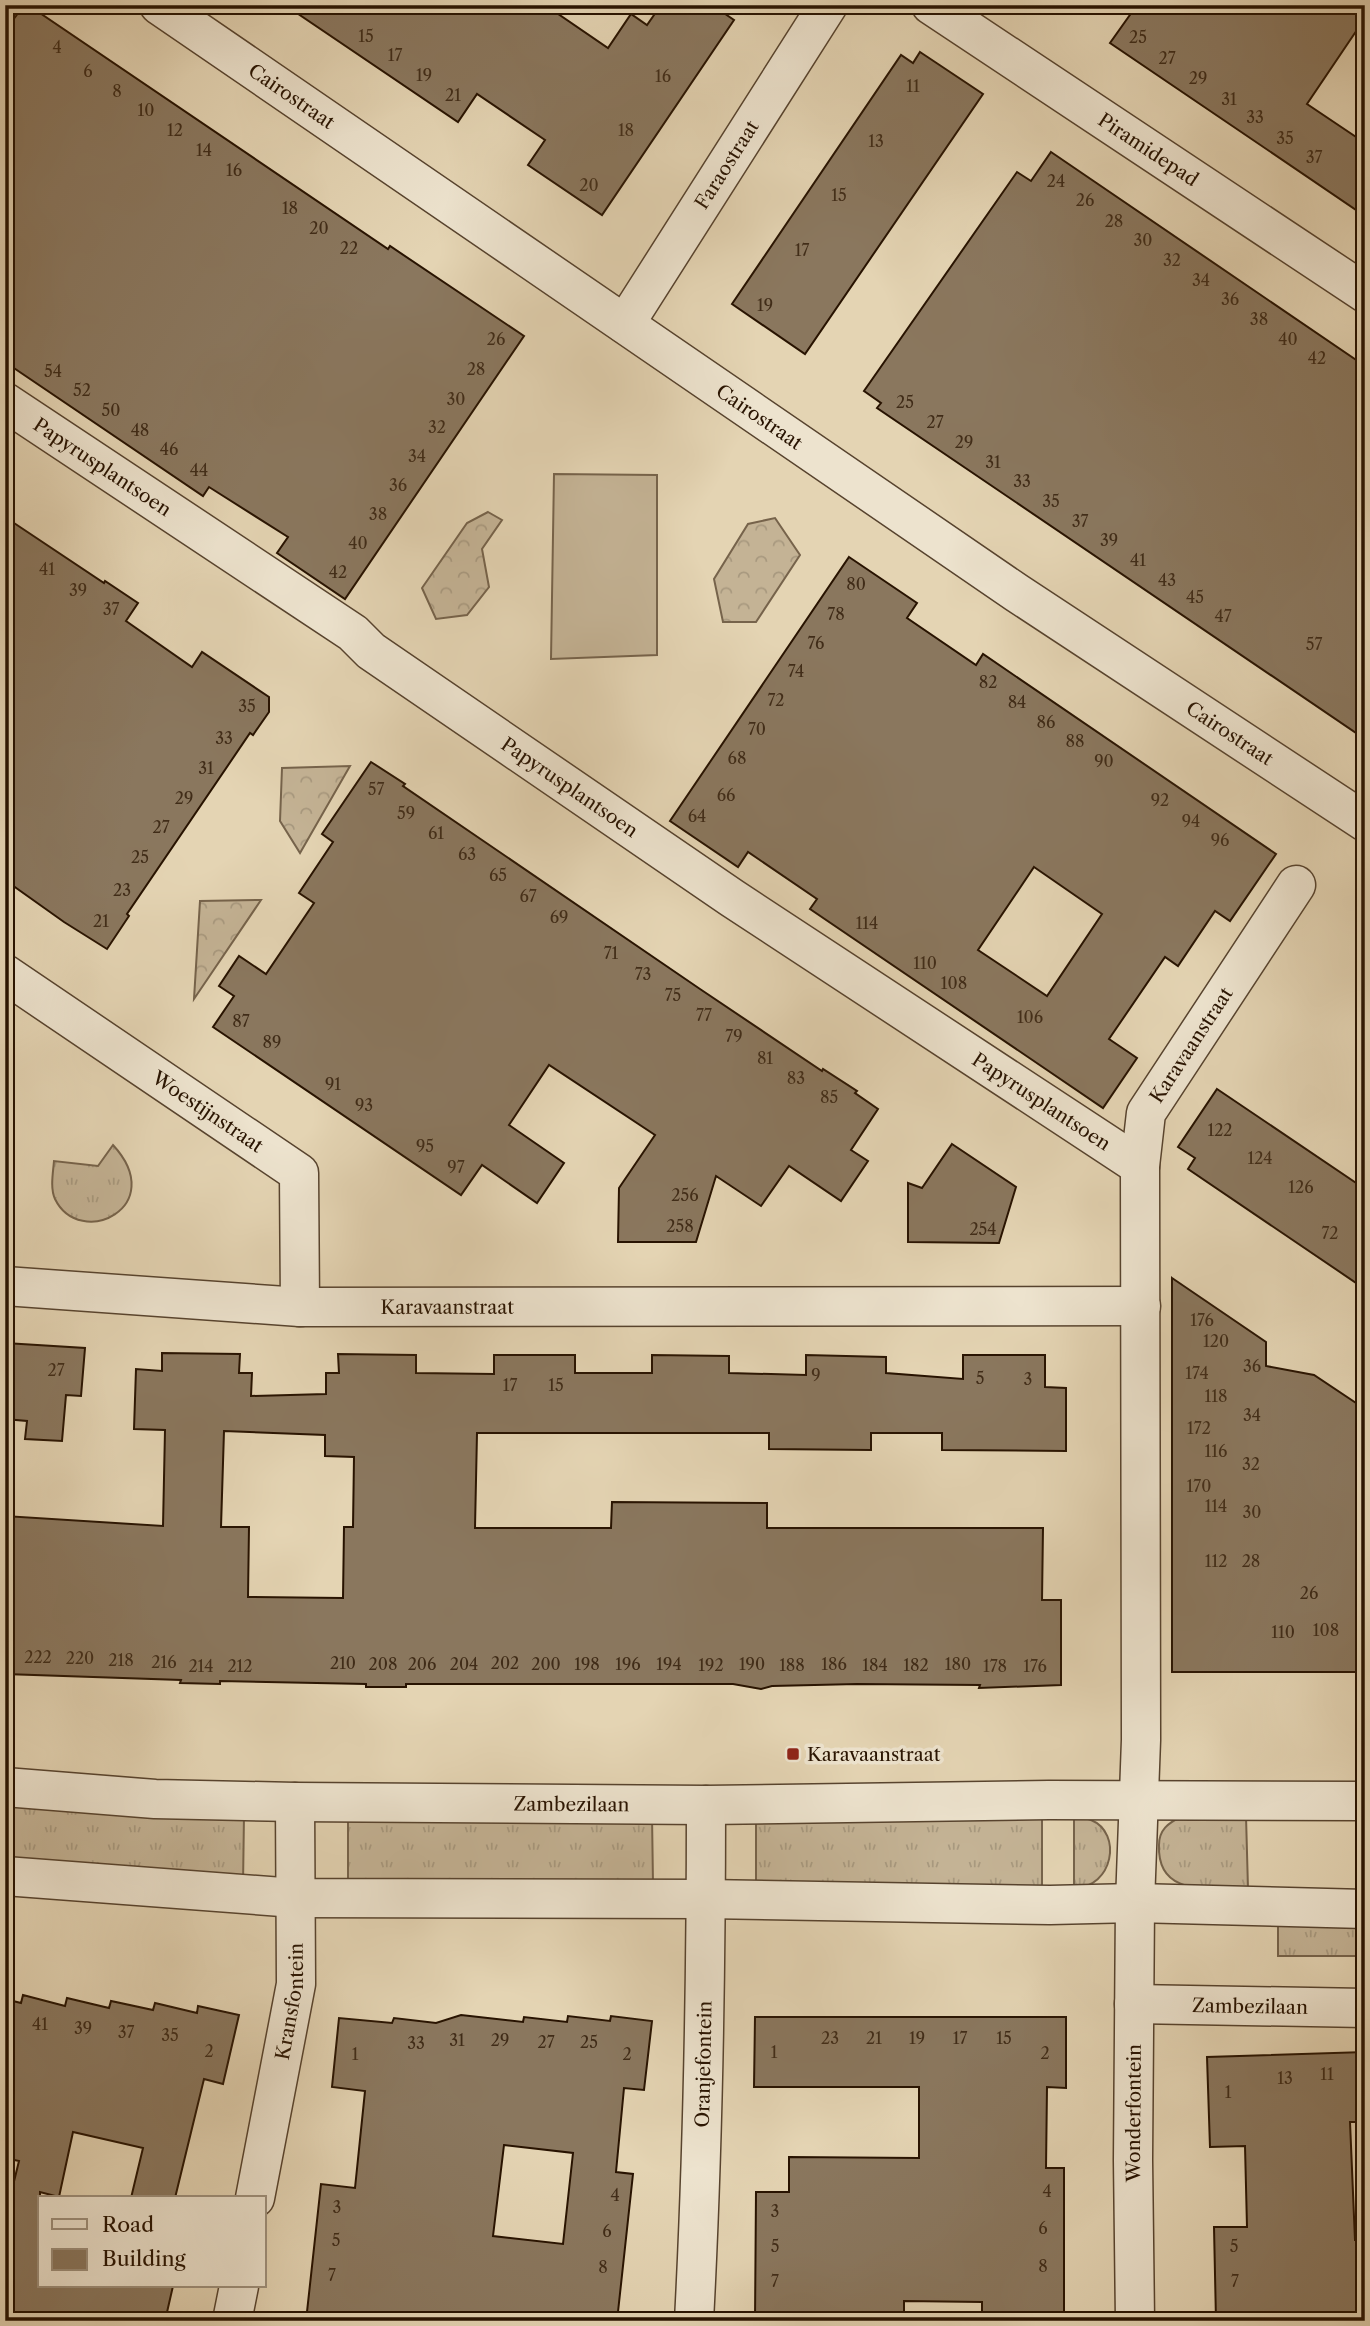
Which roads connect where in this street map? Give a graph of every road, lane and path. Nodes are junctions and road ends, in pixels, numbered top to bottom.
1 (159, 5) edge
2 (828, 5) edge
3 (931, 5) edge
4 (1365, 293) edge
5 (625, 324) junction
6 (5, 402) edge
7 (1365, 822) edge
8 (1296, 885) dead end
9 (5, 974) edge
10 (1140, 1166) junction
11 (5, 1286) edge
12 (300, 1307) junction
13 (1142, 1307) junction
14 (5, 1787) edge
15 (1138, 1801) junction
16 (1365, 1801) edge
17 (295, 1802) junction
18 (706, 1805) junction
19 (5, 1876) edge
20 (295, 1898) junction
21 (706, 1899) junction
22 (1135, 1903) junction
23 (1365, 1909) edge
24 (1134, 2004) junction
25 (1365, 2008) edge
26 (255, 2196) edge
27 (239, 2288) edge
28 (232, 2321) edge
29 (694, 2321) edge
30 (1135, 2321) edge

1 - 5 street, Cairostraat
2 - 5 street, Faraostraat
3 - 4 street, Piramidepad
5 - 7 street, Cairostraat
6 - 10 street, Papyrusplantsoen
8 - 10 street, Karavaanstraat
9 - 12 street, Woestijnstraat
10 - 13 street, Karavaanstraat
11 - 12 street, Karavaanstraat
12 - 13 street, Karavaanstraat
13 - 15 street, Karavaanstraat
14 - 17 street, Zambezilaan
15 - 16 street, Zambezilaan
15 - 18 street, Zambezilaan
15 - 22 street
17 - 18 street, Zambezilaan
17 - 20 street, Kransfontein
18 - 21 street, Oranjefontein
19 - 20 street
20 - 21 street
20 - 26 street, Kransfontein
21 - 22 street
21 - 29 street, Oranjefontein
22 - 23 street
22 - 24 street, Wonderfontein
24 - 25 street, Zambezilaan
24 - 30 street, Wonderfontein
27 - 28 street

